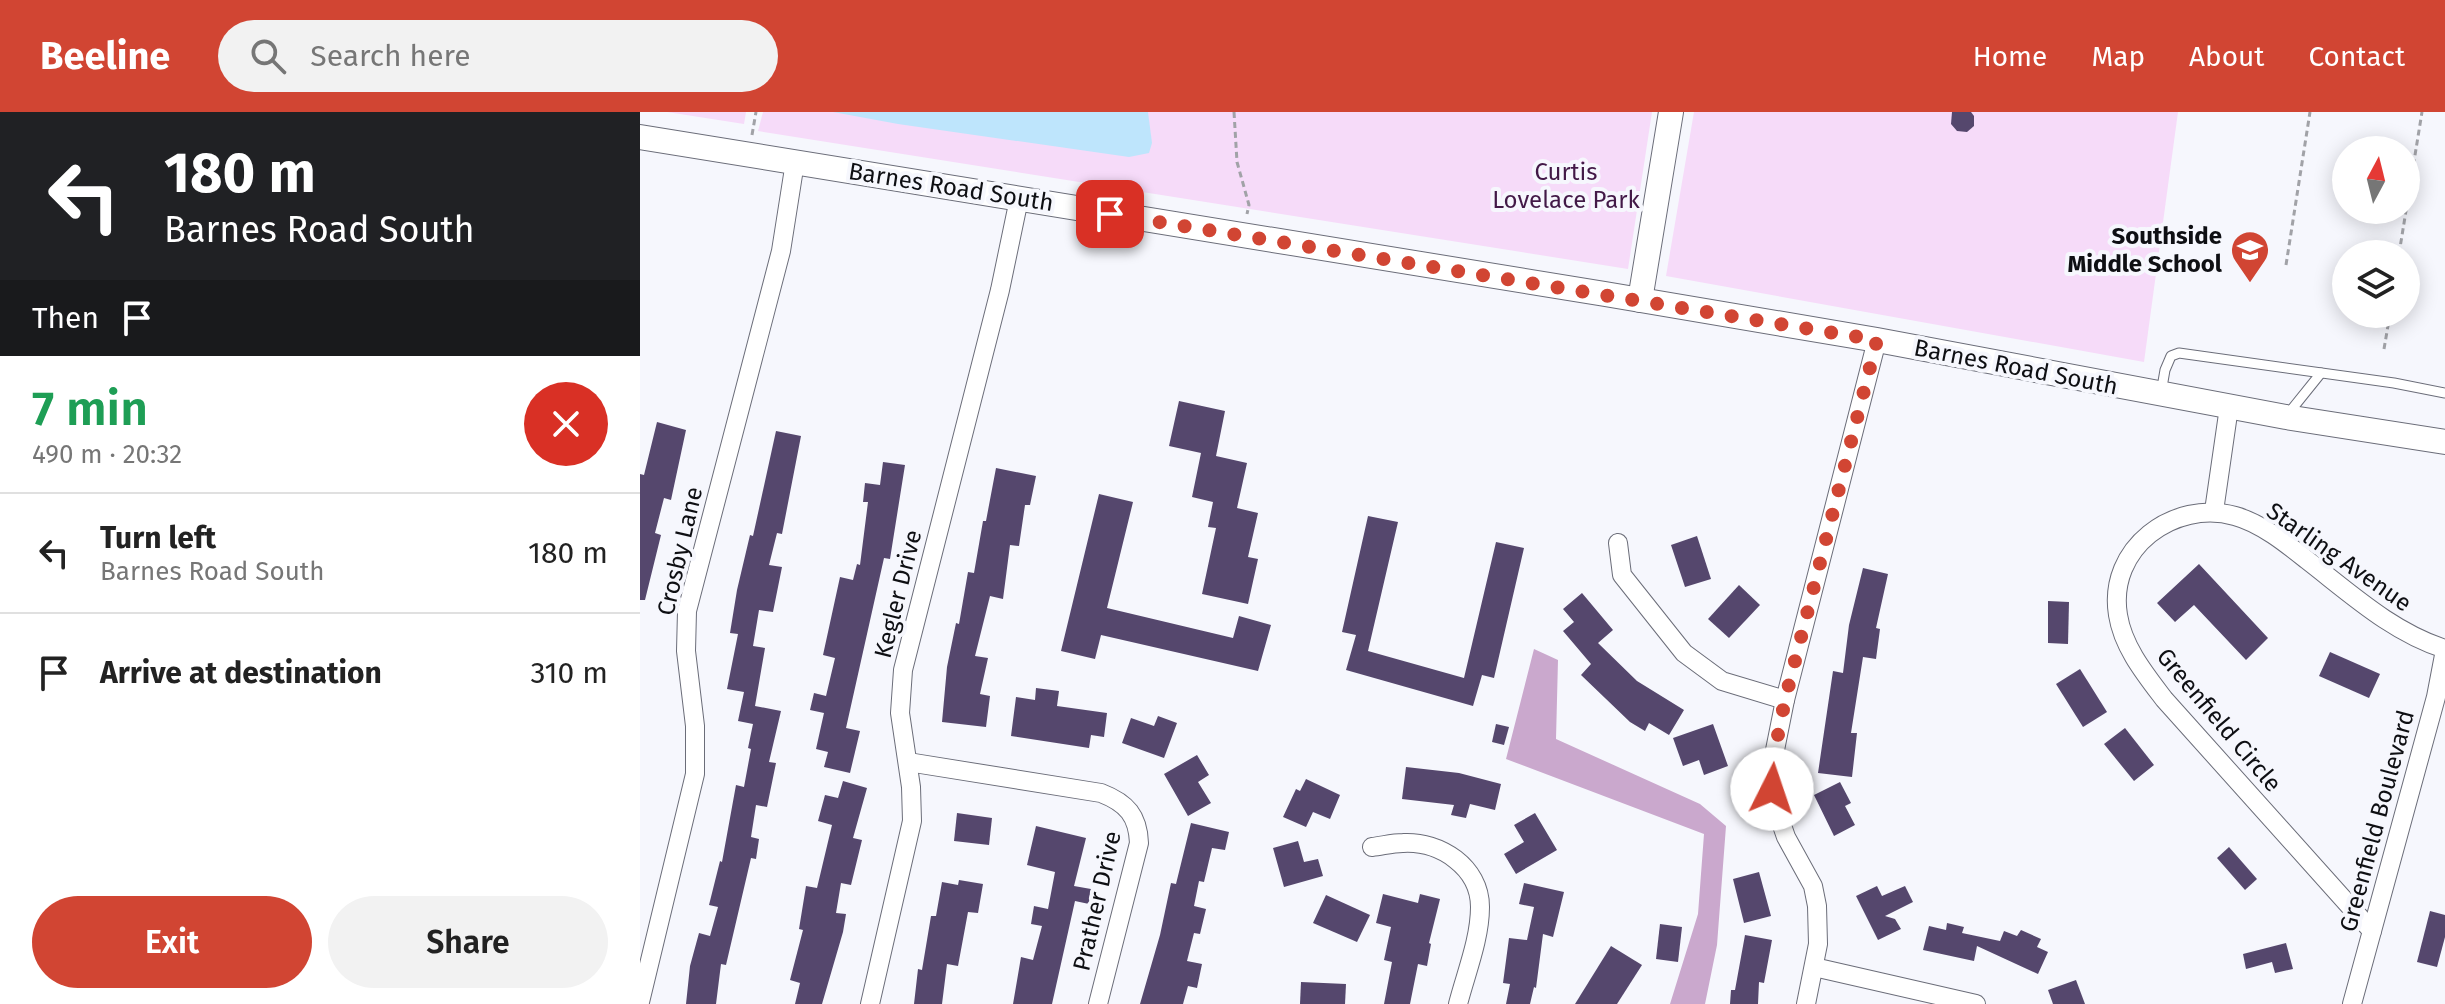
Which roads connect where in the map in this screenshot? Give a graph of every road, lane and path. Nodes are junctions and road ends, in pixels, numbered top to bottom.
1 (1234, 112) edge
2 (1671, 112) edge
3 (2310, 112) edge
4 (2422, 112) edge
5 (640, 137) edge
6 (795, 162) junction
7 (1019, 199) junction
8 (1243, 235) junction
9 (2401, 240) edge
10 (2286, 265) dead end
11 (1640, 300) junction
12 (2388, 328) edge
13 (1877, 340) junction
14 (2384, 349) dead end
15 (2321, 373) junction
16 (2445, 393) edge
17 (2161, 395) junction
18 (2229, 407) junction
19 (2286, 417) junction
20 (2445, 442) edge
21 (2214, 511) junction
22 (1618, 543) dead end
23 (2445, 649) edge
24 (1785, 700) junction
25 (908, 762) junction
26 (1372, 847) dead end
27 (2372, 931) junction
28 (1814, 967) junction
29 (640, 1002) edge
30 (870, 1004) edge
31 (1098, 1004) edge
32 (1458, 1004) edge
33 (1806, 1004) edge
34 (1976, 1004) edge
35 (2352, 1004) edge

1 - 8 path
2 - 11 street
3 - 10 path
4 - 9 path
5 - 6 street, Barnes Road South
6 - 7 street, Barnes Road South
6 - 29 street, Crosby Lane
7 - 8 street, Barnes Road South
7 - 25 street, Kegler Drive
8 - 11 street, Barnes Road South
11 - 13 street, Barnes Road South
12 - 14 path
13 - 17 street, Barnes Road South
13 - 24 street
15 - 16 lane
15 - 17 lane
15 - 19 lane
17 - 18 street, Barnes Road South
18 - 19 street, Barnes Road South
18 - 21 street
19 - 20 street, Barnes Road South
21 - 23 street, Starling Avenue
21 - 27 street, Greenfield Circle
22 - 24 street
23 - 27 street, Greenfield Boulevard
24 - 28 street
25 - 30 street, Kegler Drive
25 - 31 street, Prather Drive
26 - 32 street
27 - 35 street, Greenfield Boulevard
28 - 33 street
28 - 34 street

